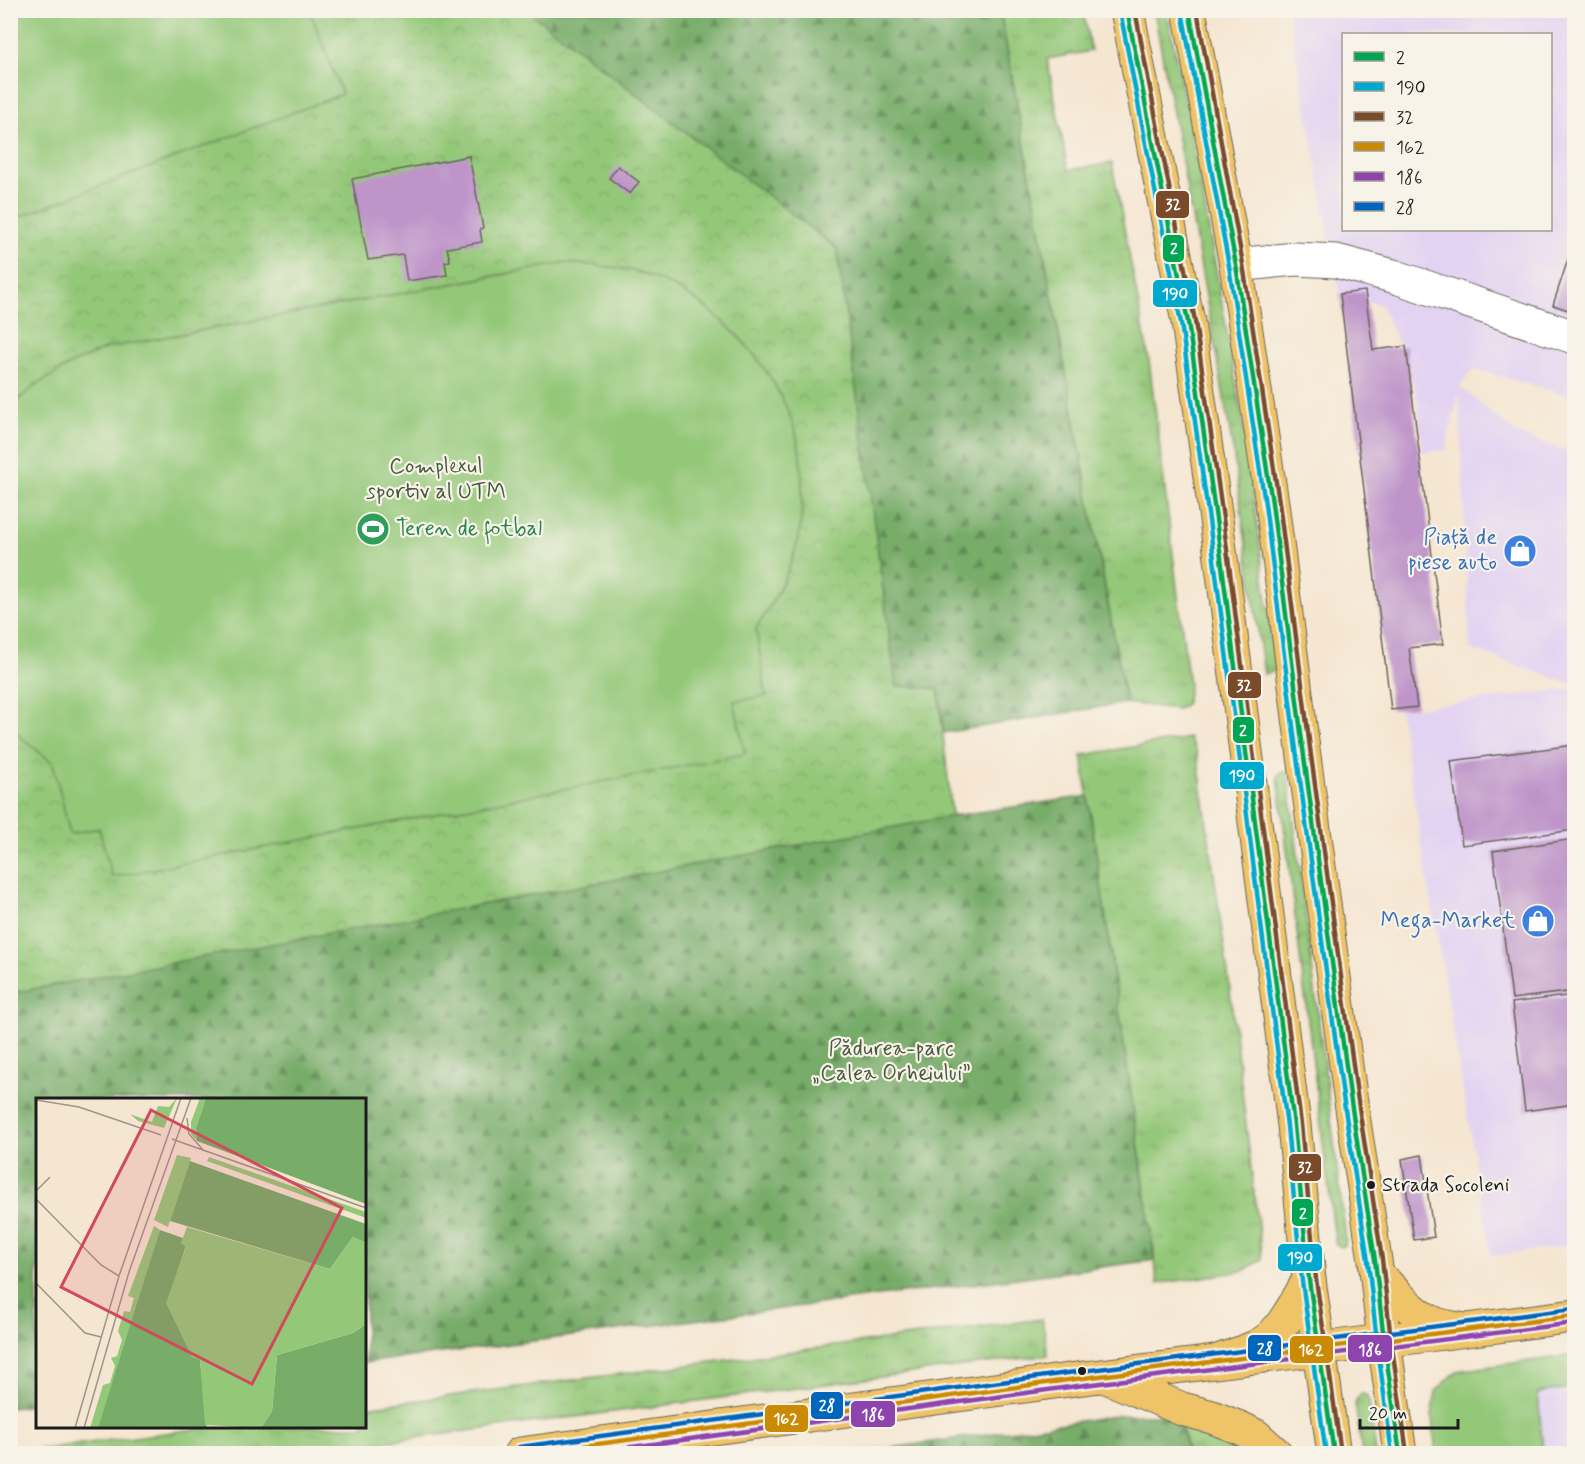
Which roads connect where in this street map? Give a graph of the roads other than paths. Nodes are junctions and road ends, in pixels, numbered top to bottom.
1 (1127, 10) edge
2 (1190, 10) edge
3 (1236, 265) junction
4 (1575, 338) edge
5 (1377, 1274) junction
6 (1309, 1280) junction
7 (1575, 1316) edge
8 (1464, 1330) junction
9 (1384, 1341) junction
10 (1320, 1349) junction
11 (1218, 1362) junction
12 (1104, 1376) junction
13 (520, 1454) edge
14 (1276, 1454) edge
15 (1334, 1454) edge
16 (1400, 1454) edge

1 - 6 main road
2 - 3 main road
3 - 4 lane
3 - 5 main road
5 - 8 main road
5 - 9 main road
6 - 10 main road
6 - 11 main road
7 - 8 main road
8 - 9 main road
9 - 10 main road
9 - 16 main road
10 - 11 main road
10 - 15 main road
11 - 12 main road
12 - 13 main road
12 - 14 main road

